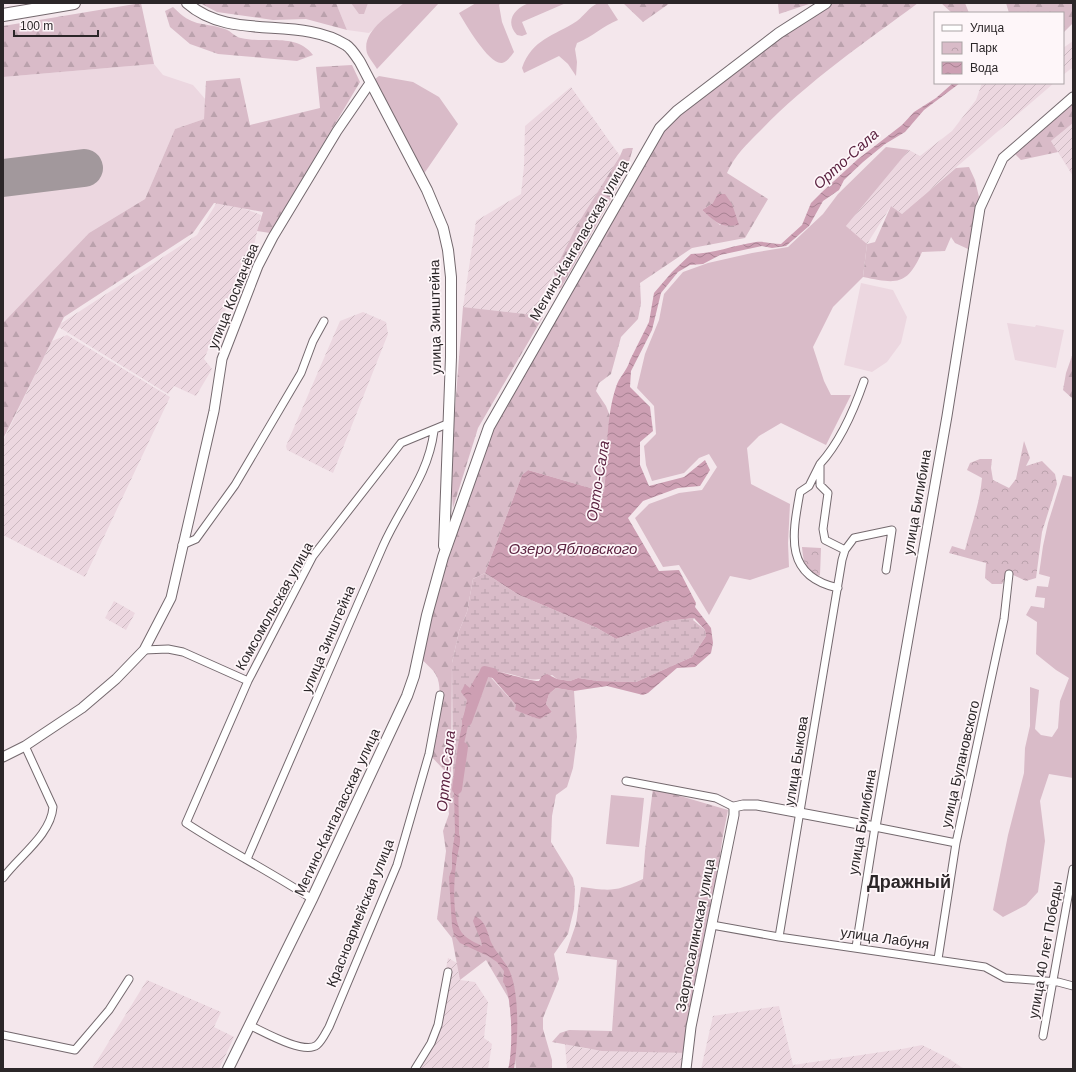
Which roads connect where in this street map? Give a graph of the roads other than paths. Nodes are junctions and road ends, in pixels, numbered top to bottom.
1 (74, 3) edge
2 (187, 3) edge
3 (826, 3) edge
4 (3, 15) edge
5 (370, 83) junction
6 (1073, 97) edge
7 (324, 321) dead end
8 (864, 381) dead end
9 (447, 424) junction
10 (434, 431) junction
11 (820, 464) junction
12 (182, 545) junction
13 (845, 550) junction
14 (443, 557) junction
15 (886, 570) dead end
16 (1009, 574) dead end
17 (838, 588) junction
18 (144, 650) junction
19 (248, 681) junction
20 (440, 695) dead end
21 (25, 746) junction
22 (3, 756) edge
23 (626, 781) dead end
24 (734, 807) junction
25 (801, 813) junction
26 (875, 827) junction
27 (956, 843) junction
28 (246, 859) junction
29 (1073, 869) edge
30 (3, 876) edge
31 (312, 899) junction
32 (712, 925) junction
33 (778, 937) junction
34 (856, 947) junction
35 (938, 959) junction
36 (448, 972) dead end
37 (129, 979) dead end
38 (1052, 983) junction
39 (1073, 986) edge
40 (251, 1026) junction
41 (3, 1034) edge
42 (1043, 1036) dead end
43 (231, 1068) edge
44 (416, 1069) edge
45 (686, 1069) edge

1 - 4 highway
2 - 5 main road, улица Зинштейна
3 - 14 main road, Мегино-Кангаласская улица
5 - 9 main road, улица Зинштейна
5 - 12 street, улица Космачёва
6 - 26 street, улица Билибина
7 - 12 street
8 - 11 street
9 - 10 street, Комсомольская улица
9 - 14 main road, Мегино-Кангаласская улица
10 - 19 street, Комсомольская улица
10 - 28 street, улица Зинштейна
11 - 13 street
11 - 17 street
12 - 18 street, улица Космачёва
13 - 15 street
13 - 17 street, улица Быкова
14 - 31 main road, Мегино-Кангаласская улица
16 - 27 street, улица Булановского
17 - 25 street, улица Быкова
18 - 19 street
18 - 21 street, улица Космачёва
19 - 28 street, Комсомольская улица
20 - 40 street, Красноармейская улица
21 - 22 street, улица Космачёва
21 - 30 street
23 - 24 street
24 - 25 street
24 - 32 street, Заортосалинская улица
25 - 26 street
25 - 33 street, улица Быкова
26 - 27 street
26 - 34 street, улица Билибина
27 - 35 street, улица Булановского
28 - 31 street
29 - 38 street, улица 40 лет Победы
31 - 40 main road, Мегино-Кангаласская улица
32 - 33 street, улица Лабуня
32 - 45 street, Заортосалинская улица
33 - 34 street, улица Лабуня
34 - 35 street, улица Лабуня
35 - 38 street, улица Лабуня
36 - 44 street
37 - 41 street
38 - 39 street, улица Лабуня
38 - 42 street, улица 40 лет Победы
40 - 43 main road, Мегино-Кангаласская улица

